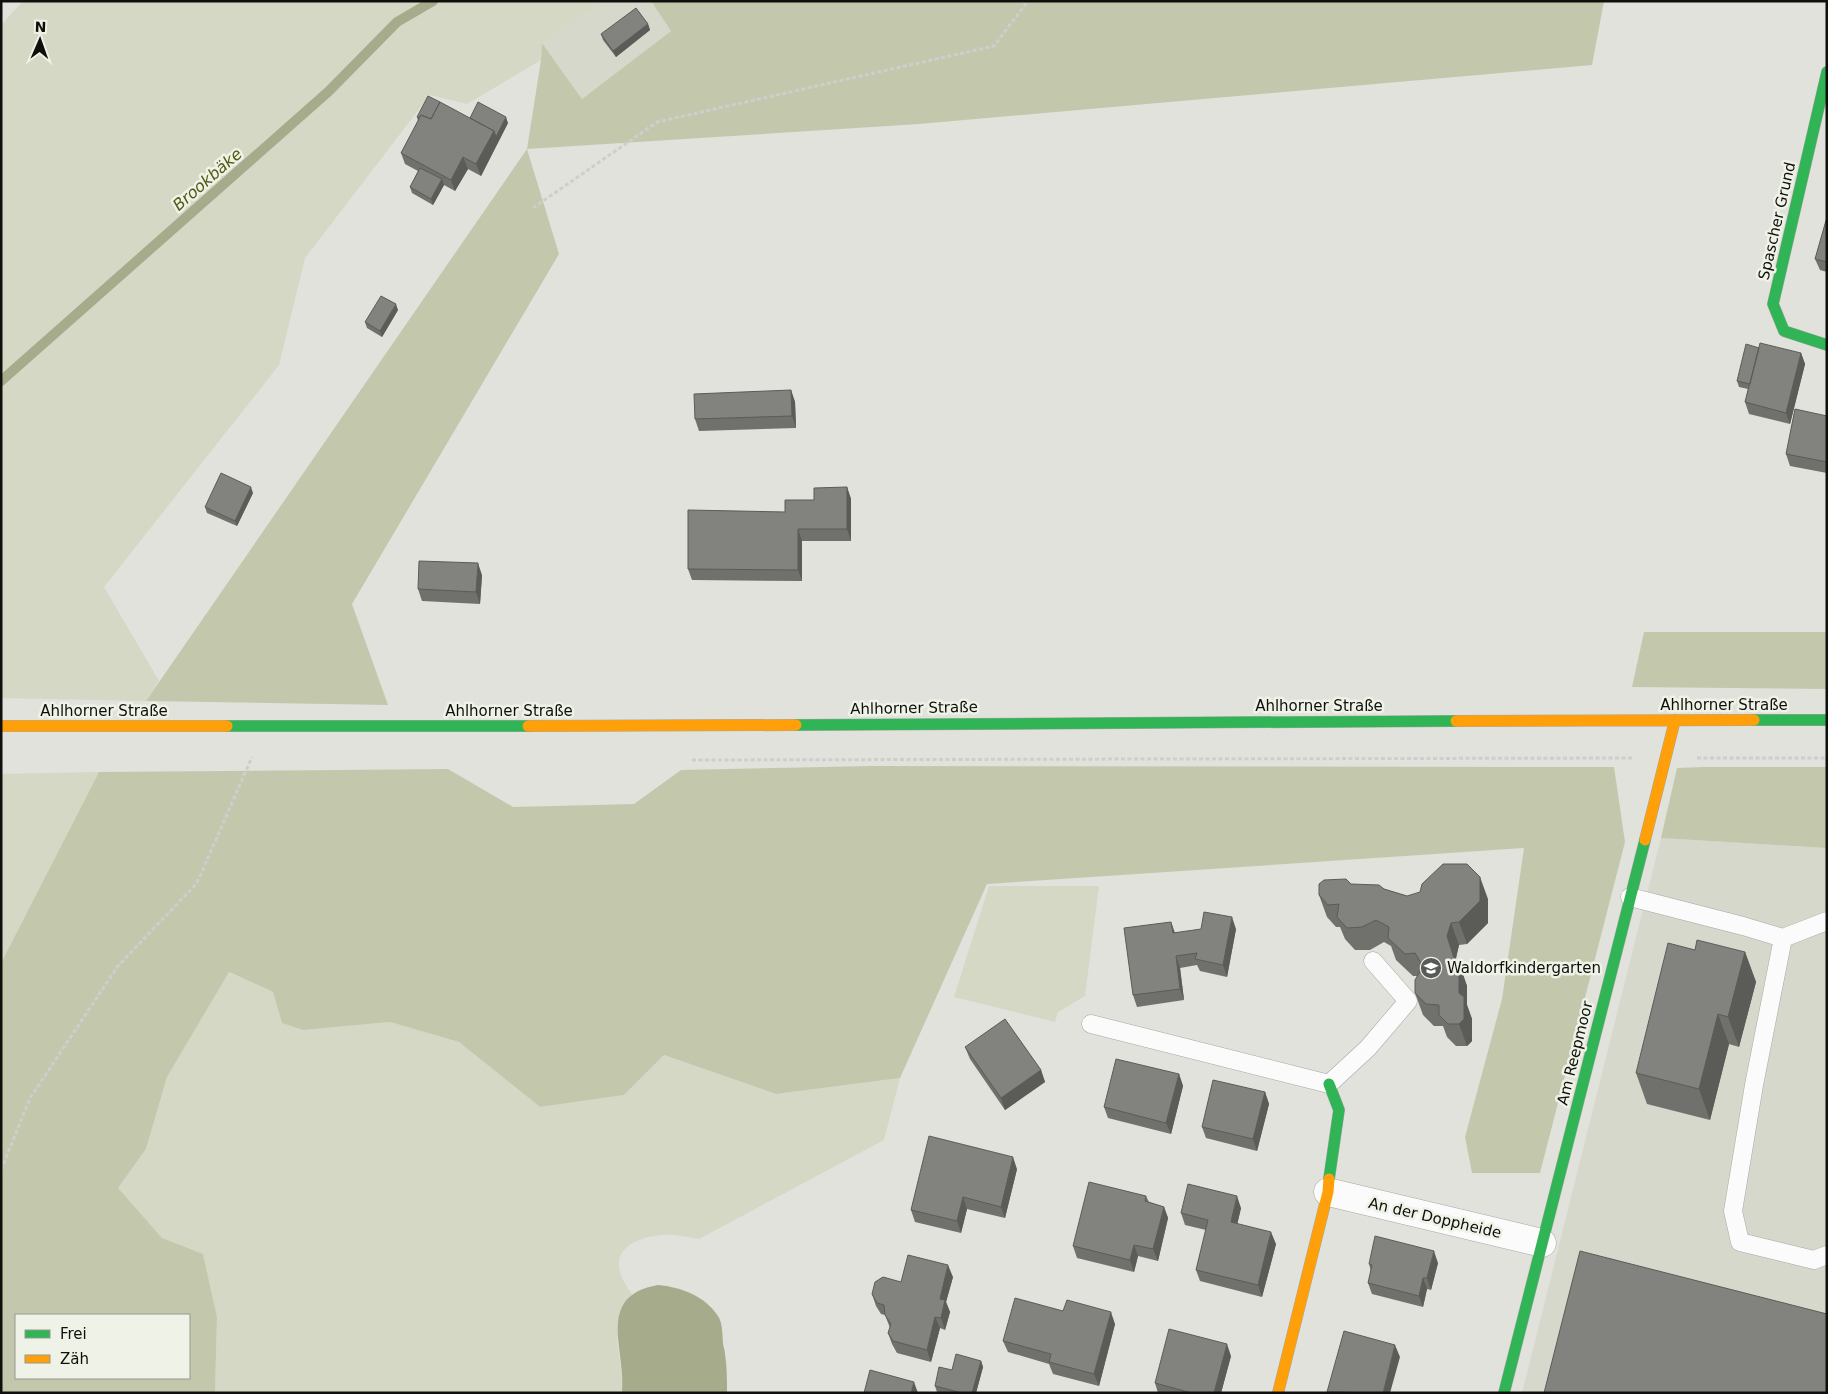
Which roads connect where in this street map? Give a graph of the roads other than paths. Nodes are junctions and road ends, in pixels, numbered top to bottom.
1 (1827, 72) edge
2 (1827, 345) edge
3 (1675, 720) junction
4 (1827, 720) edge
5 (1, 726) edge
6 (1630, 897) junction
7 (1827, 921) edge
8 (1783, 938) junction
9 (1373, 961) dead end
10 (1091, 1024) dead end
11 (1329, 1084) junction
12 (1328, 1192) junction
13 (1542, 1243) junction
14 (1827, 1255) edge
15 (1278, 1393) edge
16 (1504, 1393) edge

1 - 2 street, Spascher Grund
3 - 4 street, Ahlhorner Straße
3 - 5 street, Ahlhorner Straße
3 - 6 street, Am Reepmoor
6 - 8 lane
6 - 13 street, Am Reepmoor
7 - 8 lane
8 - 14 lane
9 - 11 lane
10 - 11 lane
11 - 12 street
12 - 13 street, An der Doppheide
12 - 15 street
13 - 16 street, Am Reepmoor

